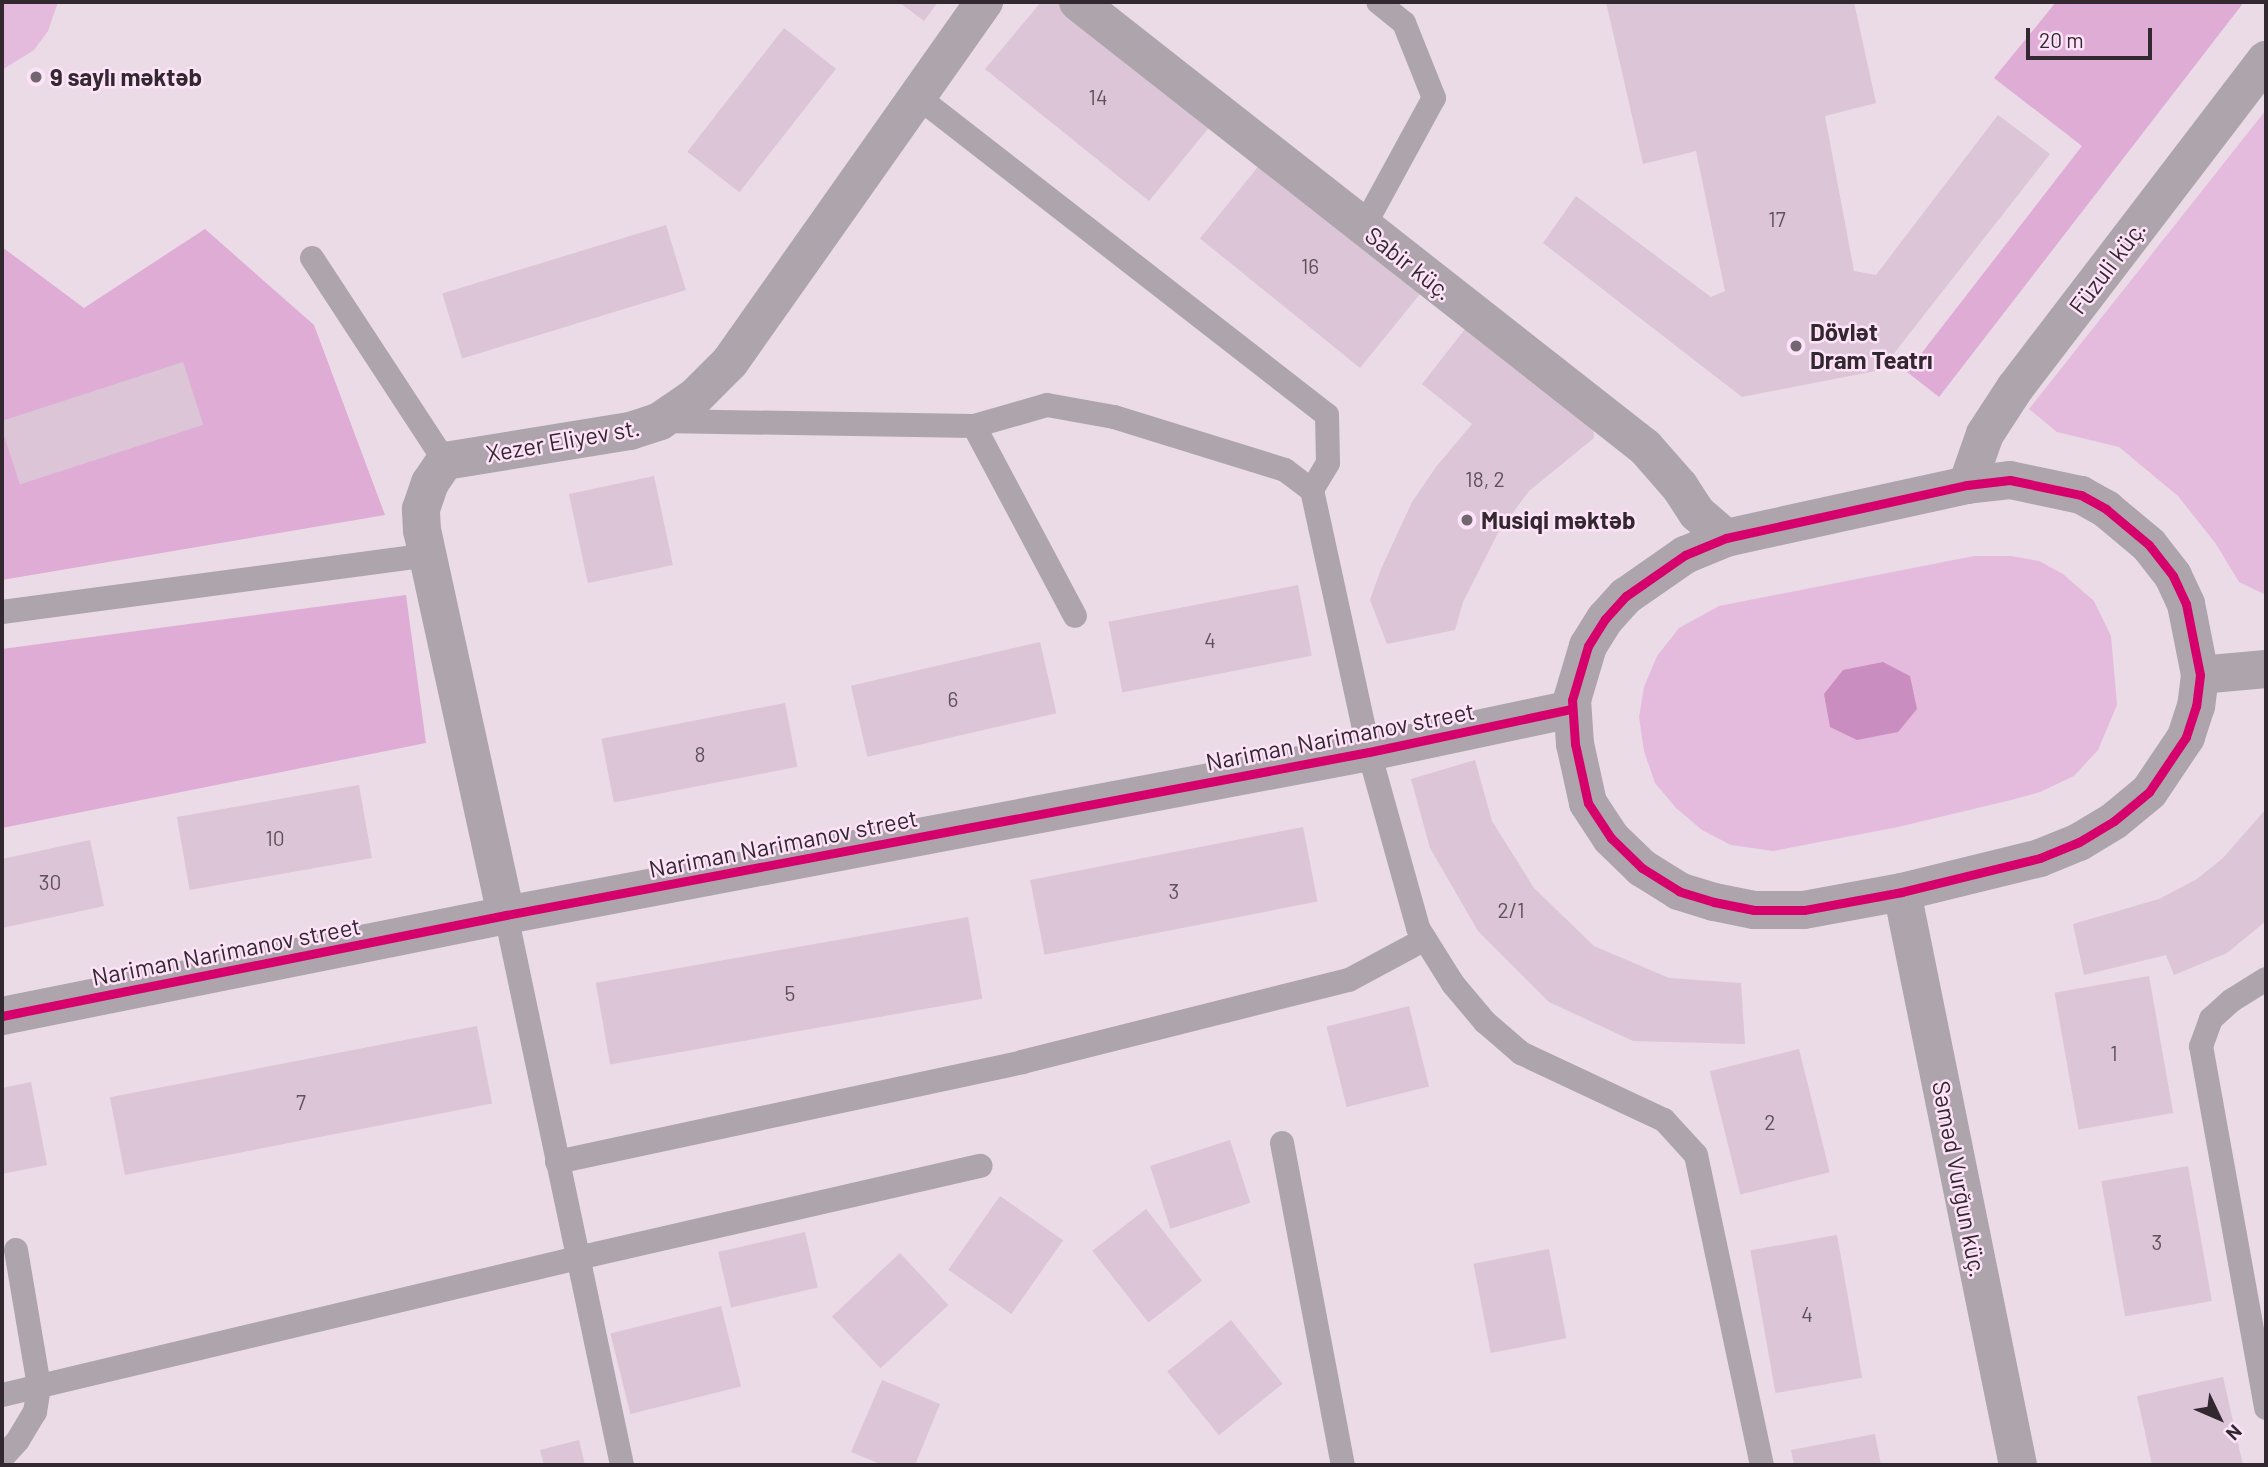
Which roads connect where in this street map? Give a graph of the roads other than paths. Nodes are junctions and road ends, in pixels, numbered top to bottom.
1 (984, 2) edge
2 (1078, 2) edge
3 (1378, 2) edge
4 (2266, 60) edge
5 (918, 97) junction
6 (1363, 228) junction
7 (313, 257) dead end
8 (660, 421) junction
9 (974, 426) junction
10 (446, 461) junction
11 (1967, 485) junction
12 (1312, 490) junction
13 (1726, 538) junction
14 (427, 555) junction
15 (2, 612) edge
16 (1075, 616) dead end
17 (2266, 668) edge
18 (2200, 675) junction
19 (1571, 709) junction
20 (1369, 752) junction
21 (1902, 892) junction
22 (506, 915) junction
23 (1425, 939) junction
24 (2266, 979) edge
25 (2, 1016) edge
26 (1282, 1143) dead end
27 (557, 1162) junction
28 (981, 1166) dead end
29 (16, 1250) dead end
30 (578, 1258) junction
31 (2260, 1347) edge
32 (39, 1386) junction
33 (2, 1395) edge
34 (2266, 1408) edge
35 (2, 1458) edge
36 (622, 1465) edge
37 (1343, 1465) edge
38 (1762, 1465) edge
39 (2018, 1465) edge

1 - 5 street, Xezer Eliyev st.
2 - 6 street, Sabir küç.
3 - 6 lane
4 - 11 street, Füzuli küç.
5 - 8 street, Xezer Eliyev st.
5 - 12 lane
6 - 13 street, Sabir küç.
7 - 10 lane
8 - 9 lane
8 - 10 street, Xezer Eliyev st.
9 - 12 lane
9 - 16 lane
10 - 14 street
11 - 13 street
11 - 18 street
12 - 20 lane
13 - 19 street
14 - 15 lane
14 - 22 street
17 - 18 street
18 - 21 street
19 - 20 street, Nariman Narimanov street
19 - 21 street
20 - 22 street, Nariman Narimanov street
20 - 23 lane
21 - 39 street, Səməd Vurğun küç.
22 - 25 street, Nariman Narimanov street
22 - 27 lane
23 - 27 lane
23 - 38 lane
24 - 31 lane
26 - 37 lane
27 - 30 lane
28 - 30 lane
29 - 32 lane
30 - 32 lane
30 - 36 lane
31 - 34 lane
32 - 33 lane
32 - 35 lane

